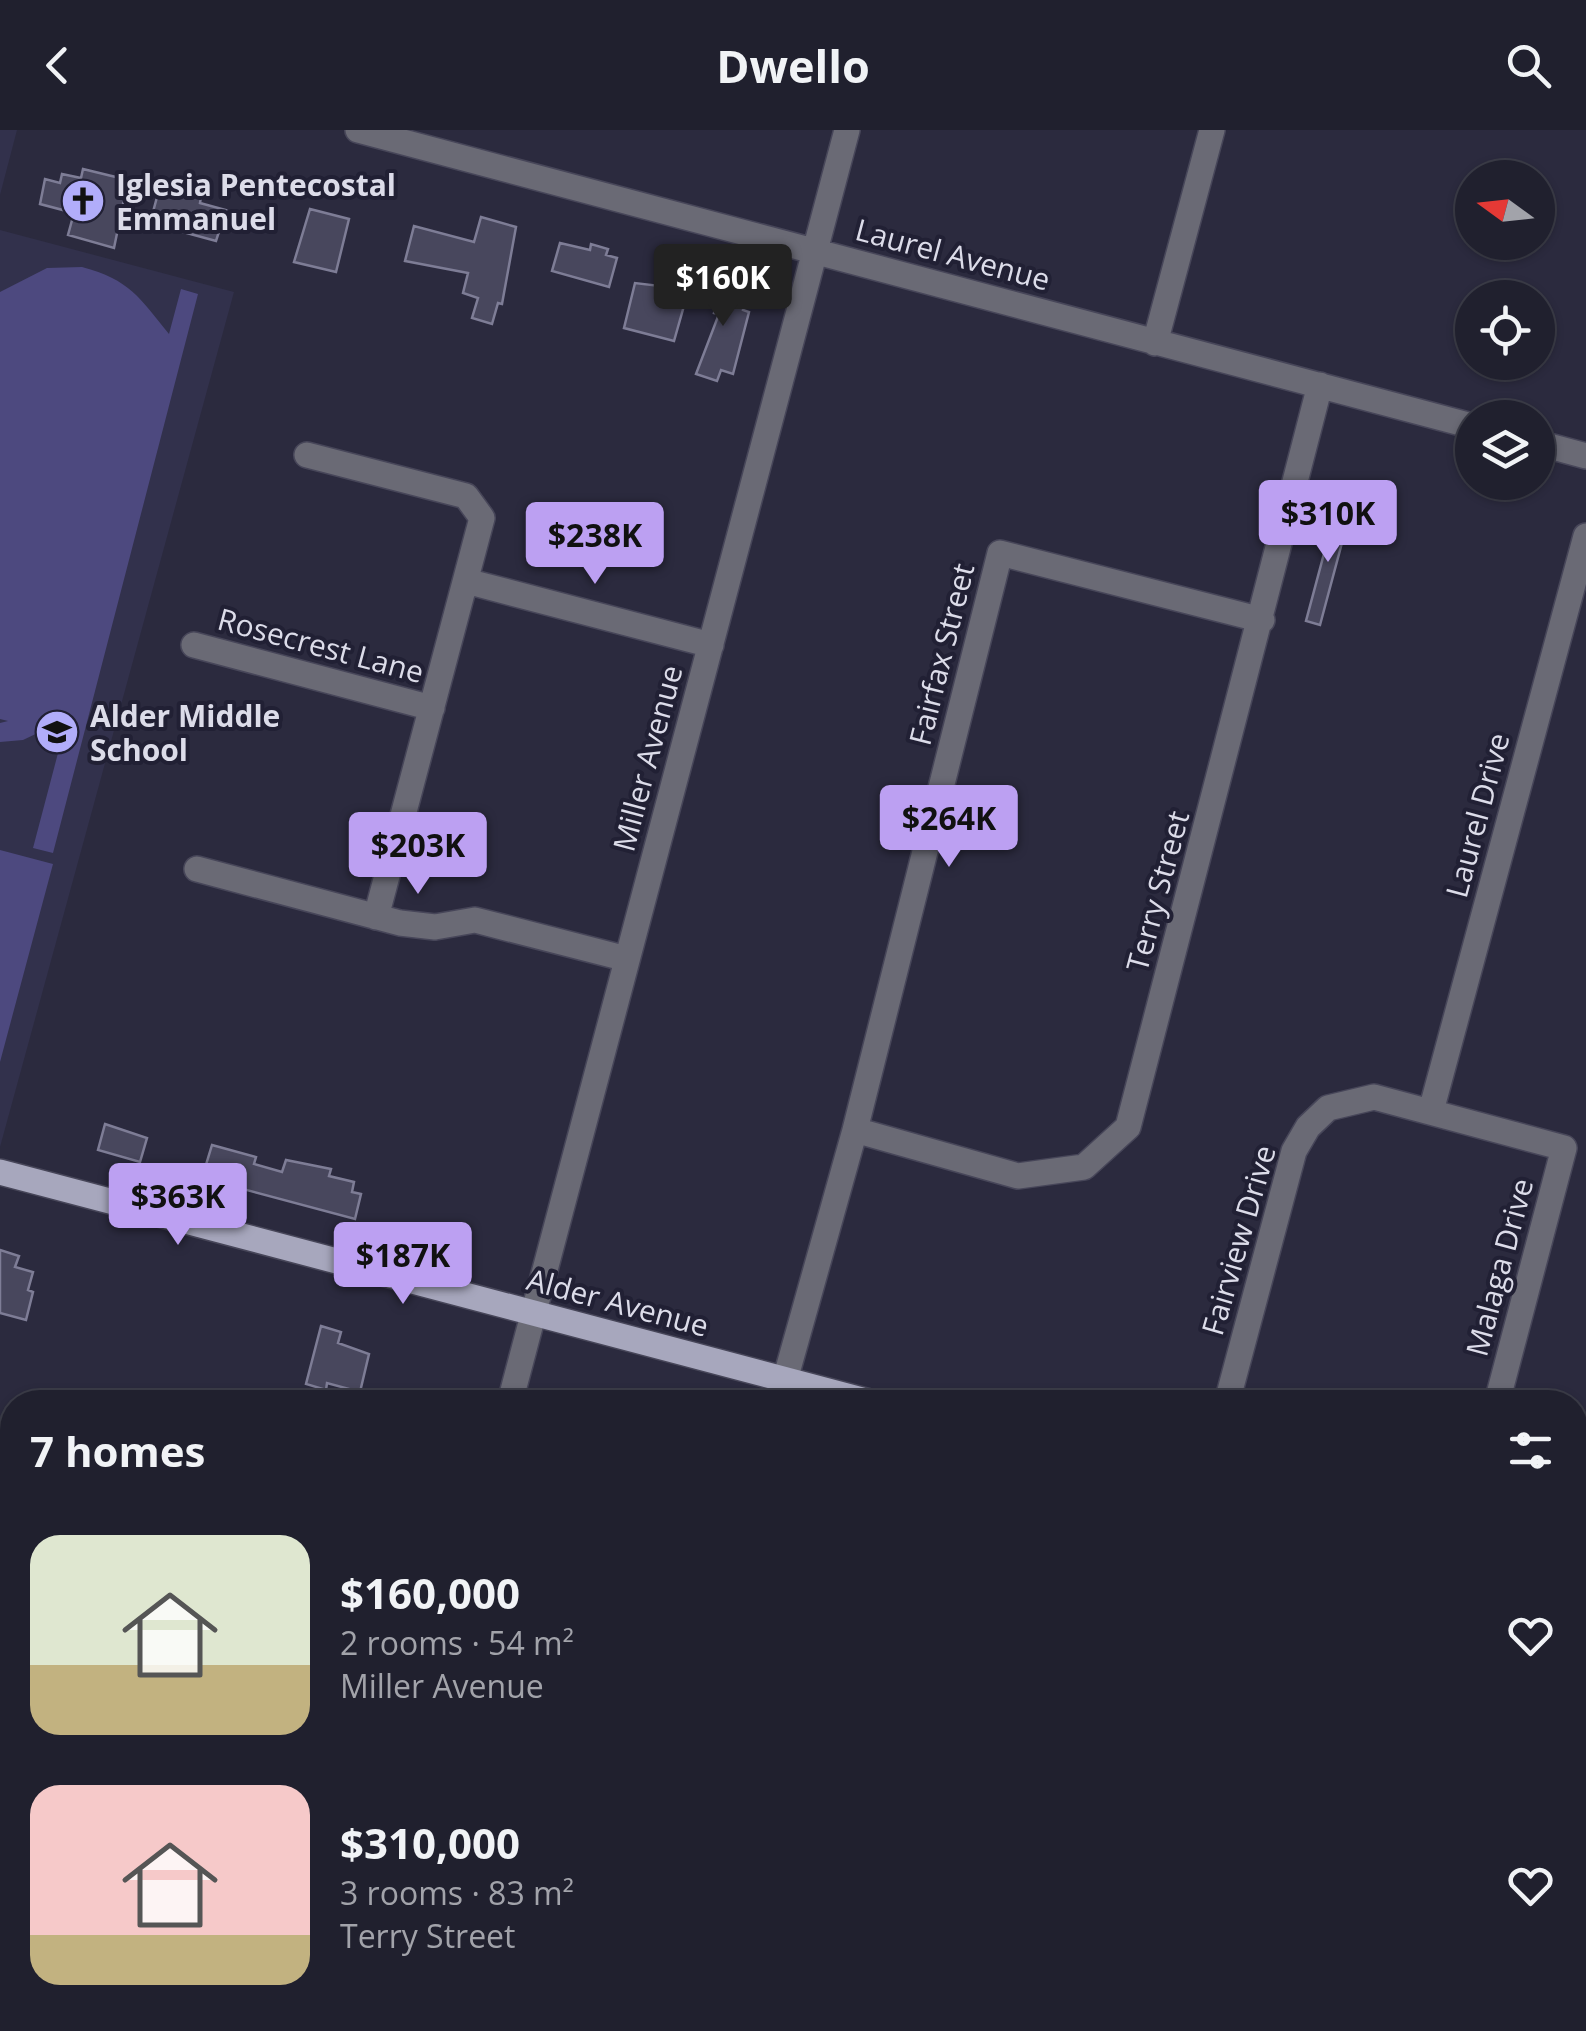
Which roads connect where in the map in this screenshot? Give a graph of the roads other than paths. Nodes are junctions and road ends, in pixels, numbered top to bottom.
1 (358, 130) edge
2 (848, 130) edge
3 (1212, 130) edge
4 (422, 138) edge
5 (816, 250) junction
6 (1155, 343) junction
7 (1320, 385) junction
8 (1455, 421) edge
9 (1555, 448) edge
10 (306, 455) dead end
11 (1586, 456) edge
12 (1586, 536) edge
13 (466, 581) junction
14 (1262, 620) junction
15 (194, 645) dead end
16 (711, 645) junction
17 (432, 708) junction
18 (198, 869) dead end
19 (376, 917) junction
20 (627, 959) junction
21 (1431, 1111) junction
22 (855, 1130) junction
23 (1564, 1148) joint
24 (0, 1172) edge
25 (534, 1313) junction
26 (785, 1380) junction
27 (513, 1390) edge
28 (824, 1390) edge
29 (1229, 1390) edge
30 (1500, 1390) edge

1 - 4 street, Laurel Avenue
2 - 5 street, Miller Avenue
3 - 6 street
4 - 5 street, Laurel Avenue
5 - 6 street, Laurel Avenue
5 - 16 street, Miller Avenue
6 - 7 street, Laurel Avenue
7 - 8 street, Laurel Avenue
7 - 14 street, Terry Street
9 - 11 street
10 - 13 street
12 - 21 street, Laurel Drive
13 - 16 street
13 - 17 street
14 - 22 street, Terry Street
14 - 22 street, Fairfax Street
15 - 17 street, Rosecrest Lane
16 - 20 street, Miller Avenue
17 - 19 street
18 - 19 street
19 - 20 street
20 - 25 street, Miller Avenue
21 - 23 street, Fairview Drive
21 - 29 street, Fairview Drive
22 - 26 street, Fairfax Street
23 - 30 street, Malaga Drive
24 - 25 main road, Alder Avenue
25 - 26 main road, Alder Avenue
25 - 27 street, Miller Avenue
26 - 28 main road, Alder Avenue

